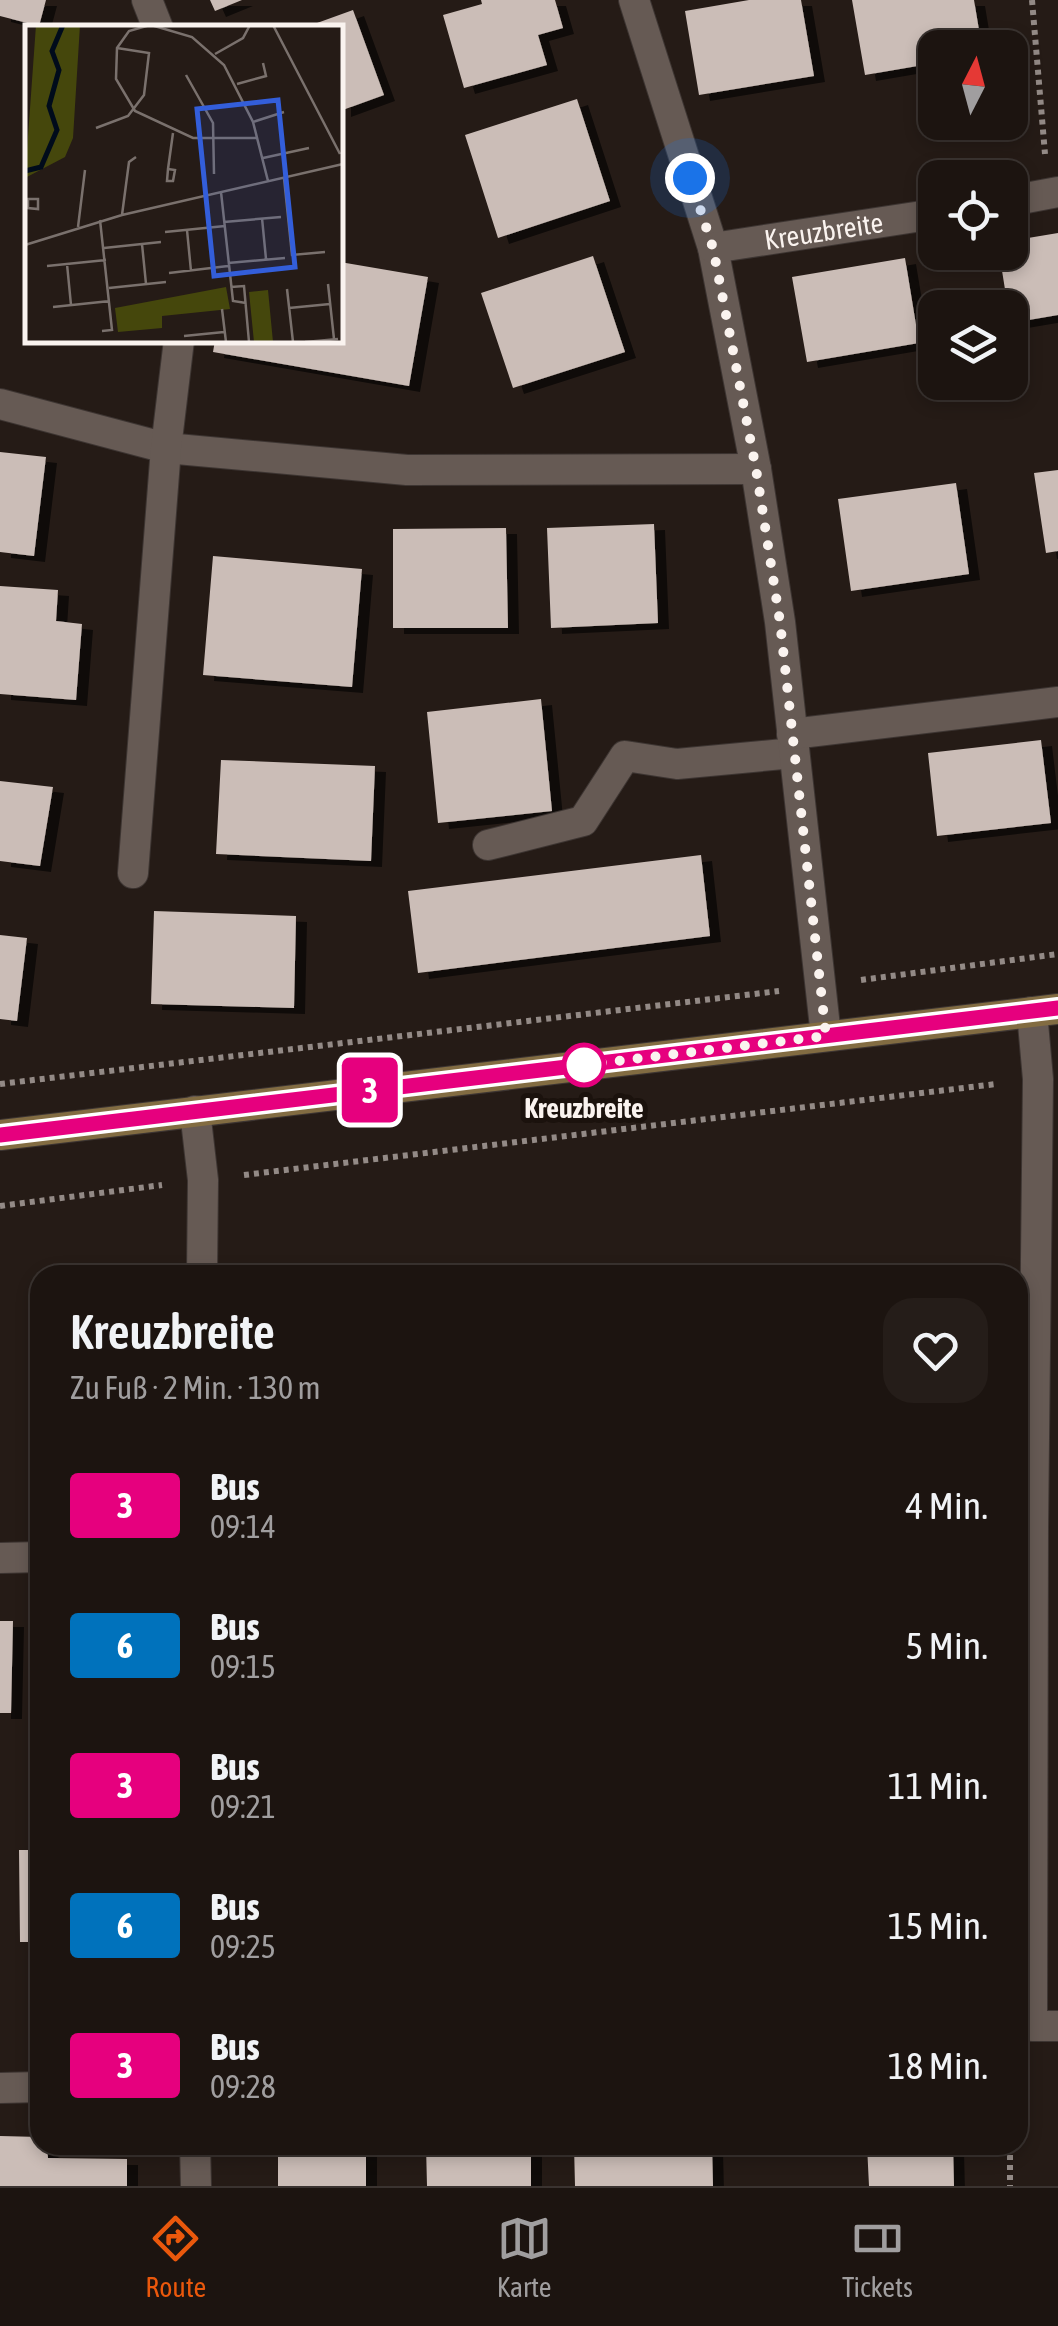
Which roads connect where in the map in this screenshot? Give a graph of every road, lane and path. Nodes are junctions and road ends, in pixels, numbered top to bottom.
1 (148, 0) edge
2 (634, 0) edge
3 (1032, 0) edge
4 (157, 25) edge
5 (1054, 193) edge
6 (1028, 198) edge
7 (918, 217) edge
8 (713, 248) junction
9 (179, 342) edge
10 (0, 404) edge
11 (166, 448) junction
12 (756, 469) junction
13 (1058, 702) edge
14 (793, 744) junction
15 (488, 845) dead end
16 (133, 873) dead end
17 (1058, 954) edge
18 (820, 986) junction
19 (1045, 1010) edge
20 (826, 1036) junction
21 (1038, 1079) junction
22 (0, 1084) edge
23 (195, 1111) junction
24 (0, 1135) edge
25 (203, 1180) junction
26 (0, 1206) edge
27 (202, 1265) edge
28 (0, 1558) edge
29 (30, 1558) edge
30 (1058, 2026) edge
31 (0, 2088) edge
32 (30, 2088) edge
33 (195, 2155) edge
34 (1010, 2155) edge
35 (196, 2186) edge
36 (1010, 2186) edge

1 - 4 street
2 - 8 street
3 - 5 path
5 - 6 street
7 - 8 street, Kreuzbreite
8 - 12 street
9 - 11 street
10 - 11 street
11 - 12 street
11 - 16 street
12 - 14 street
13 - 14 street
14 - 15 street
14 - 18 street
17 - 18 path
18 - 20 street
18 - 22 path
19 - 20 street
19 - 21 street
20 - 23 street
21 - 25 path
21 - 30 street
23 - 24 street
23 - 25 street
25 - 26 path
25 - 27 street
28 - 29 street
31 - 32 street
33 - 35 street
34 - 36 path

